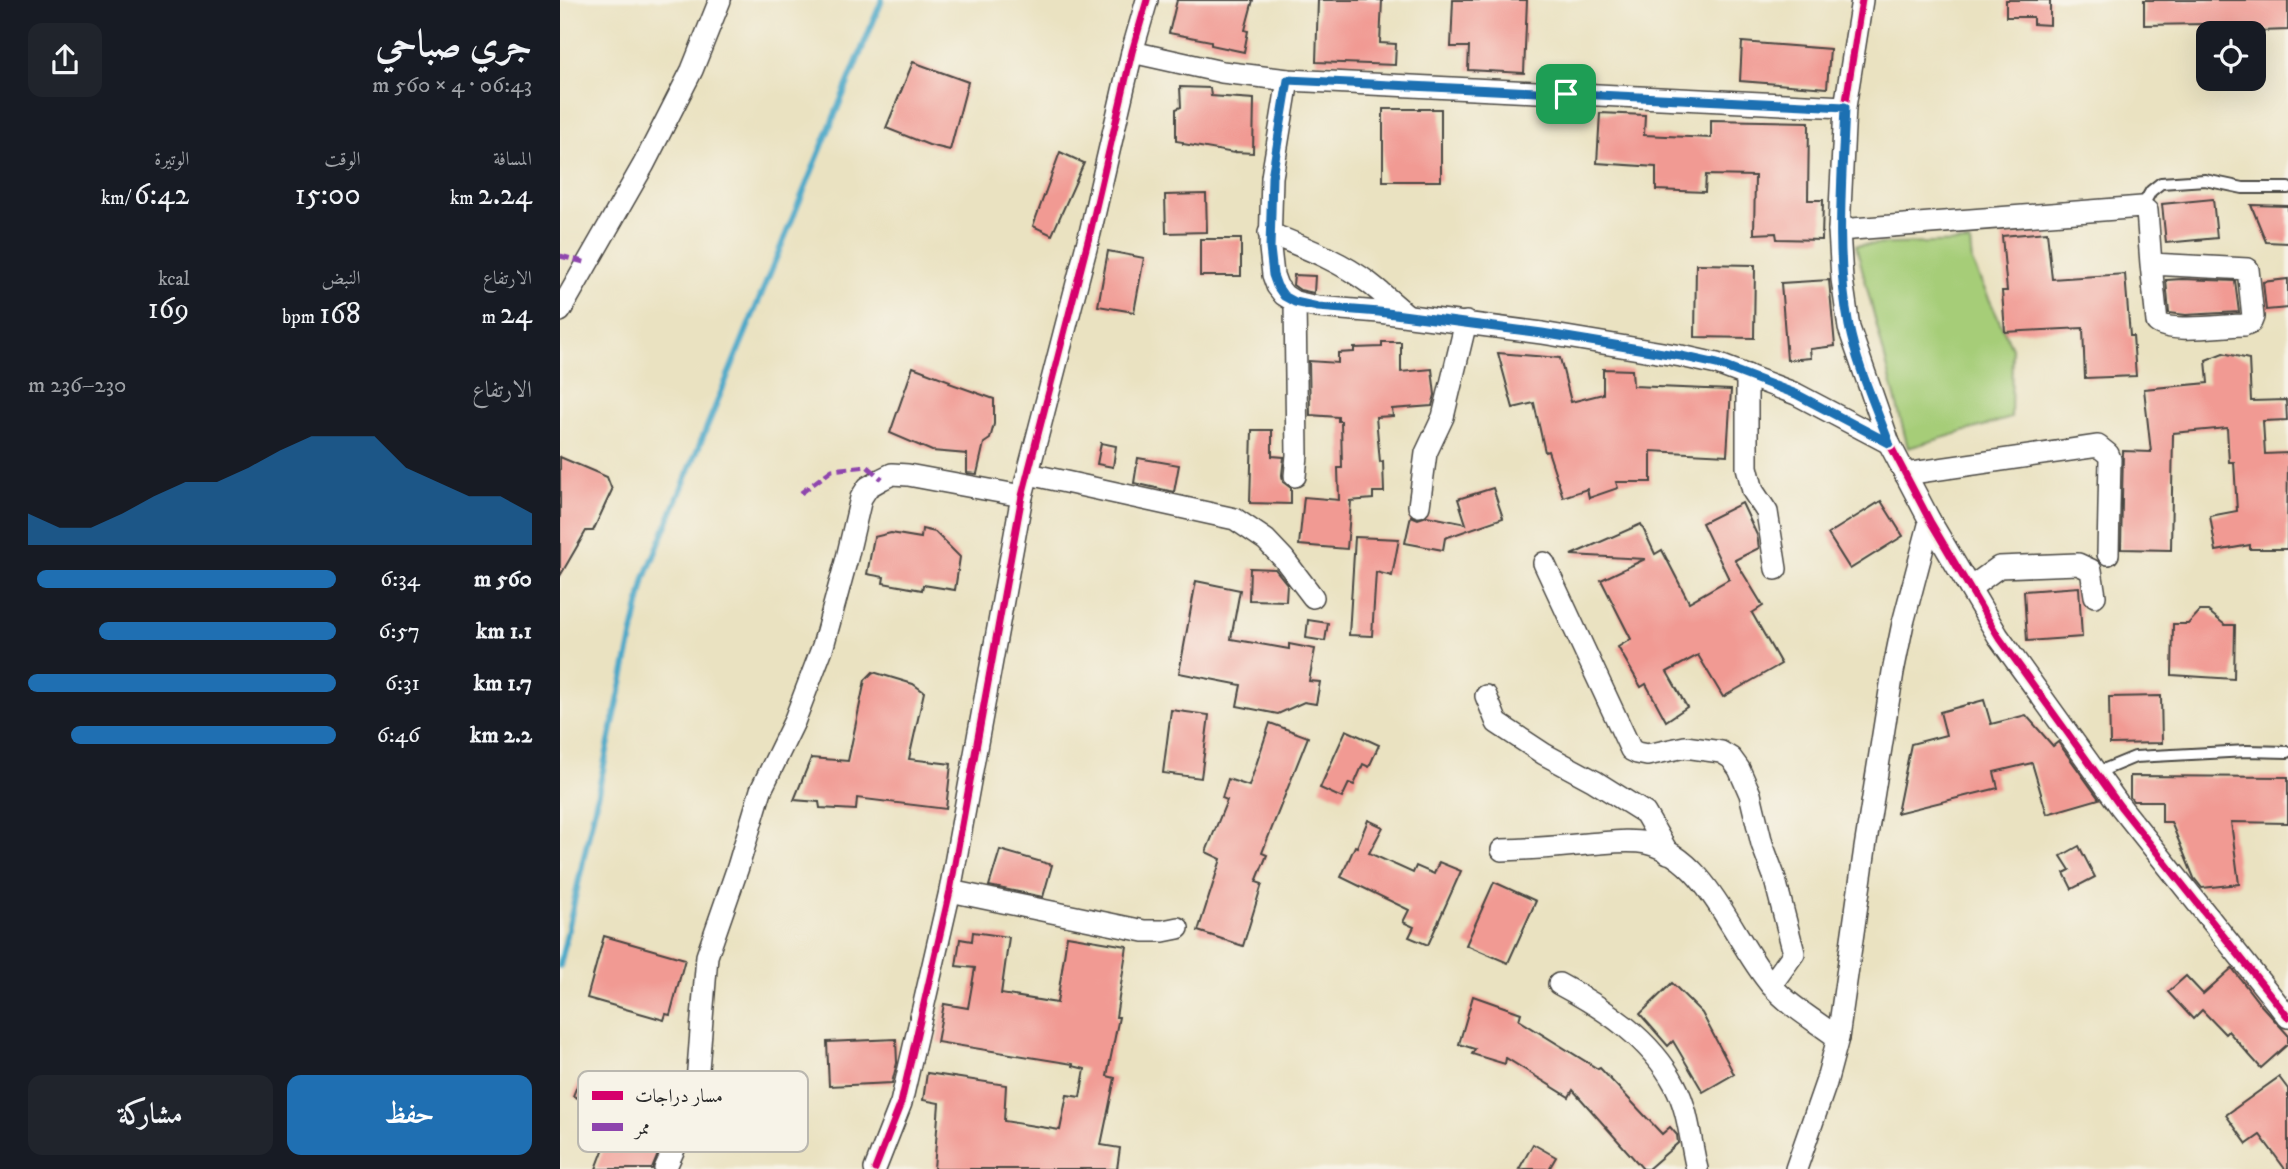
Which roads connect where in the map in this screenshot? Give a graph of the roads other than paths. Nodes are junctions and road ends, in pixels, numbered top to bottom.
1 (720, 0) edge
2 (1147, 0) edge
3 (1861, 0) edge
4 (1132, 52) junction
5 (1288, 80) junction
6 (1845, 107) junction
7 (2288, 188) edge
8 (2142, 207) junction
9 (1839, 230) junction
10 (1269, 233) junction
11 (2151, 264) junction
12 (1295, 302) junction
13 (560, 311) edge
14 (1407, 315) junction
15 (1466, 322) junction
16 (1747, 375) junction
17 (1889, 443) junction
18 (1029, 474) junction
19 (1905, 474) junction
20 (1295, 476) dead end
21 (1022, 495) junction
22 (1419, 506) dead end
23 (1930, 521) junction
24 (2108, 554) dead end
25 (1544, 563) dead end
26 (1776, 569) dead end
27 (1970, 588) junction
28 (2095, 596) dead end
29 (1313, 597) dead end
30 (1486, 695) dead end
31 (2288, 752) edge
32 (2096, 773) junction
33 (1502, 850) dead end
34 (1668, 853) junction
35 (950, 891) junction
36 (1178, 929) dead end
37 (1559, 984) dead end
38 (1771, 985) junction
39 (2288, 1017) edge
40 (1838, 1038) junction
41 (698, 1071) edge
42 (673, 1152) edge
43 (665, 1169) edge
44 (875, 1169) edge
45 (1697, 1169) edge
46 (1796, 1169) edge

1 - 13 street
2 - 4 street
3 - 6 street
4 - 5 street
4 - 18 street
5 - 6 street
5 - 10 street
6 - 9 street
7 - 8 lane
8 - 9 street
8 - 11 street
9 - 17 street
10 - 12 street
10 - 14 street
11 - 11 street
12 - 14 street
12 - 20 street
14 - 15 street
15 - 16 street
15 - 22 street
16 - 17 street
16 - 26 street
17 - 19 street
18 - 21 street
18 - 29 street
19 - 23 street
19 - 24 street
21 - 35 street
21 - 41 street
23 - 27 street
23 - 40 street
25 - 38 street
27 - 28 street
27 - 32 street
30 - 34 street
31 - 32 lane
32 - 39 street
33 - 34 street
34 - 38 street
35 - 36 street
35 - 44 street
37 - 45 street
38 - 40 street
40 - 46 street
42 - 43 street

